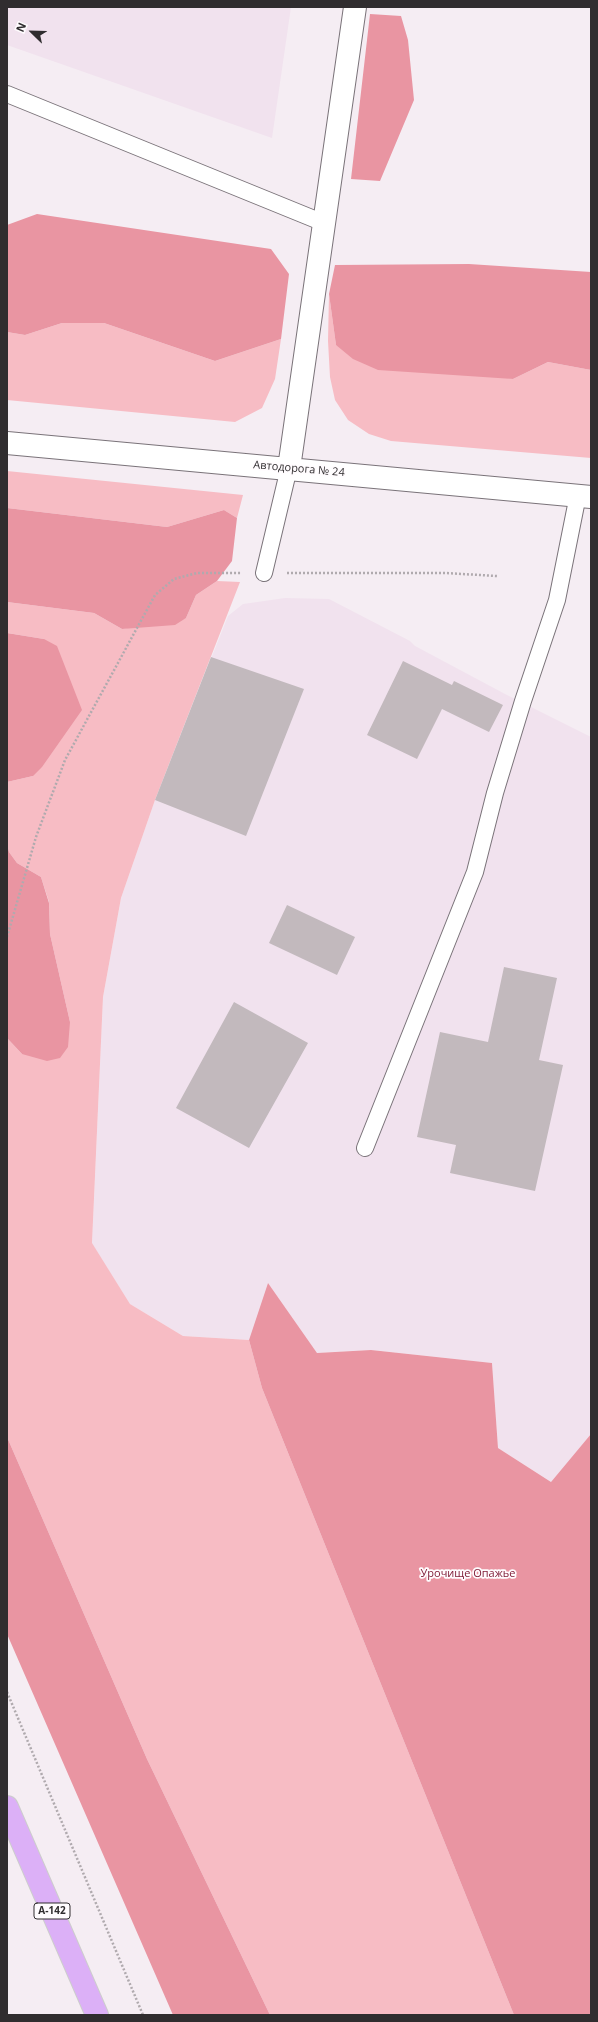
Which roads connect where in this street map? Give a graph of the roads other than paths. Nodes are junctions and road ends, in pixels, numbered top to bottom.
1 (355, 7) edge
2 (7, 94) edge
3 (324, 223) junction
4 (7, 443) edge
5 (289, 468) junction
6 (584, 496) edge
7 (264, 573) road end
8 (366, 1148) dead end
9 (7, 1807) edge
10 (97, 2015) edge

1 - 3 street
2 - 3 lane
3 - 5 street
4 - 5 street, Автодорога № 24
5 - 6 street, Автодорога № 24
5 - 7 lane
6 - 8 lane
9 - 10 highway, А-142

